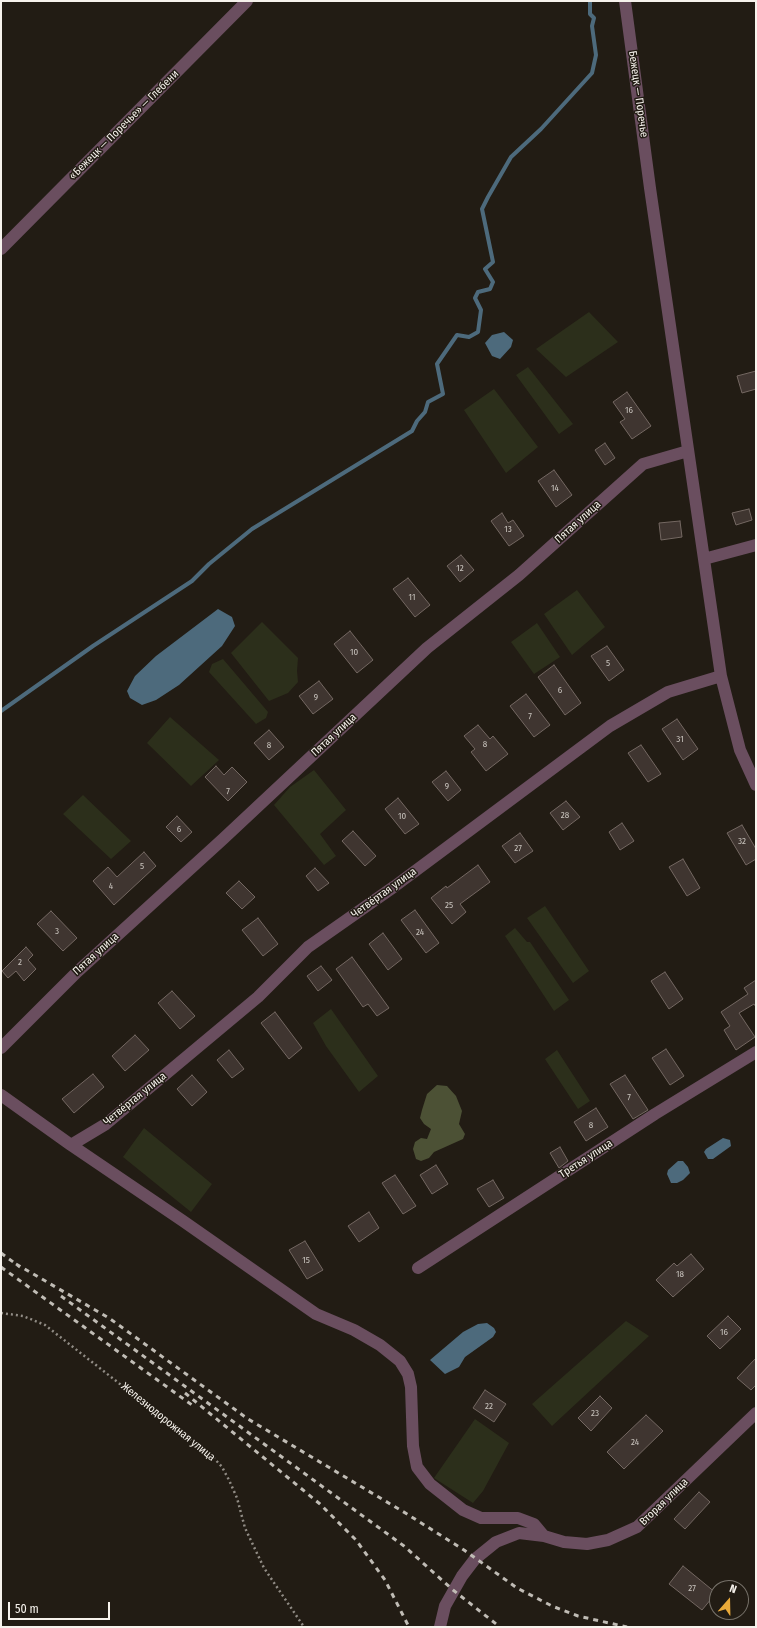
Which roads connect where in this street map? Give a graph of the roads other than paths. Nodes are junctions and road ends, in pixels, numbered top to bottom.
1 (247, 1) edge
2 (625, 1) edge
3 (1, 250) edge
4 (688, 451) junction
5 (756, 545) edge
6 (704, 560) junction
7 (721, 676) junction
8 (756, 785) edge
9 (1, 1048) edge
10 (756, 1052) edge
11 (1, 1095) edge
12 (71, 1145) junction
13 (418, 1268) dead end
14 (756, 1413) edge
15 (544, 1536) junction
16 (440, 1627) edge

1 - 3 street, «Бежецк — Поречье» — Глебени
2 - 4 street, Бежецк — Поречье
4 - 6 street, Бежецк — Поречье
4 - 9 street, Пятая улица
5 - 6 street
6 - 7 street, Бежецк — Поречье
7 - 8 street, Бежецк — Поречье
7 - 12 street, Четвёртая улица
10 - 13 street, Третья улица
11 - 12 street
12 - 15 street
14 - 15 street, Вторая улица
15 - 16 street, Вторая улица

